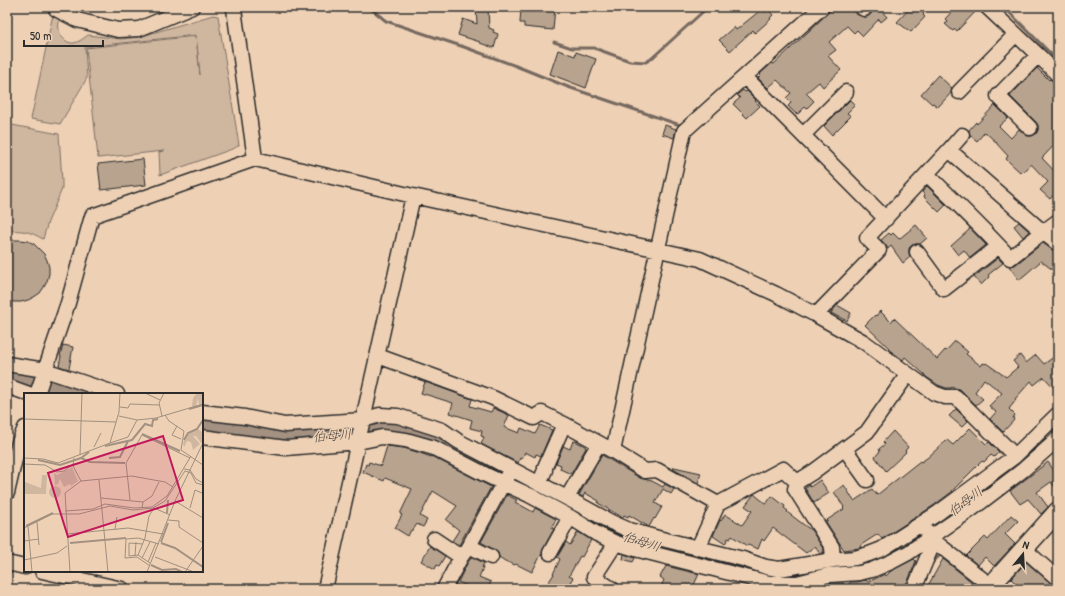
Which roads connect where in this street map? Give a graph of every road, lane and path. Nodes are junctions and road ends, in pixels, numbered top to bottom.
1 (55, 7) edge
2 (192, 7) edge
3 (235, 7) edge
4 (822, 7) edge
5 (987, 7) edge
6 (1016, 34) junction
7 (1038, 55) junction
8 (1058, 75) edge
9 (745, 77) junction
10 (846, 92) dead end
11 (959, 92) dead end
12 (1030, 128) dead end
13 (803, 135) junction
14 (962, 135) dead end
15 (949, 150) junction
16 (255, 159) junction
17 (927, 174) junction
18 (413, 196) junction
19 (886, 219) junction
20 (1058, 221) edge
21 (1042, 232) junction
22 (1058, 244) edge
23 (999, 246) junction
24 (658, 250) junction
25 (917, 252) dead end
26 (816, 315) junction
27 (378, 356) junction
28 (7, 364) edge
29 (45, 370) junction
30 (908, 374) junction
31 (7, 386) edge
32 (26, 393) edge
33 (37, 393) edge
34 (114, 393) edge
35 (203, 412) edge
36 (1058, 414) edge
37 (564, 424) junction
38 (24, 430) edge
39 (360, 430) junction
40 (203, 437) edge
41 (1058, 439) edge
42 (599, 443) junction
43 (845, 449) junction
44 (613, 451) junction
45 (1015, 456) junction
46 (510, 469) junction
47 (867, 480) dead end
48 (796, 482) junction
49 (503, 483) junction
50 (539, 484) junction
51 (7, 493) edge
52 (567, 498) junction
53 (718, 504) junction
54 (1058, 511) edge
55 (570, 517) junction
56 (921, 524) junction
57 (434, 539) dead end
58 (933, 539) junction
59 (616, 543) junction
60 (698, 548) junction
61 (1024, 549) junction
62 (465, 551) junction
63 (550, 553) dead end
64 (492, 557) dead end
65 (833, 560) junction
66 (7, 563) edge
67 (24, 567) edge
68 (795, 567) junction
69 (46, 572) edge
70 (1058, 579) edge
71 (995, 586) edge
72 (797, 587) edge
73 (122, 589) edge
74 (325, 589) edge
75 (444, 589) edge
76 (612, 589) edge
77 (914, 589) edge

1 - 2 street
3 - 16 street
4 - 9 street
5 - 6 street
6 - 7 street
6 - 11 street
7 - 8 street
7 - 12 street
9 - 13 street
9 - 24 street
10 - 13 street
13 - 19 street
14 - 15 street
15 - 17 street
15 - 21 street
16 - 18 street
16 - 29 street
17 - 19 street
17 - 23 street
18 - 24 street
18 - 27 street
19 - 26 street
20 - 21 street
21 - 22 street
21 - 23 street
23 - 25 street
24 - 26 street
24 - 44 street
26 - 30 street
27 - 37 street
27 - 39 street
28 - 29 street
29 - 33 street
29 - 34 street
30 - 43 street
30 - 45 street
31 - 32 street
35 - 39 street
36 - 45 street
37 - 42 street
37 - 50 street
38 - 51 street
39 - 40 street
39 - 46 street
39 - 49 street
39 - 74 street
41 - 58 street
42 - 44 street
42 - 52 street
43 - 47 street
43 - 48 street
44 - 53 street
45 - 56 street
46 - 49 street
46 - 50 street
48 - 53 street
48 - 65 street
49 - 55 street
49 - 62 street
50 - 52 street
52 - 60 street
53 - 60 street
54 - 61 main road
55 - 59 street
55 - 63 street
56 - 58 street
56 - 65 street
57 - 62 street
58 - 71 street
58 - 72 street
58 - 77 street
59 - 72 street
59 - 76 street
60 - 68 street
61 - 70 street
61 - 71 main road
62 - 64 street
62 - 75 street
65 - 68 street
66 - 67 street
68 - 72 street
69 - 73 street

